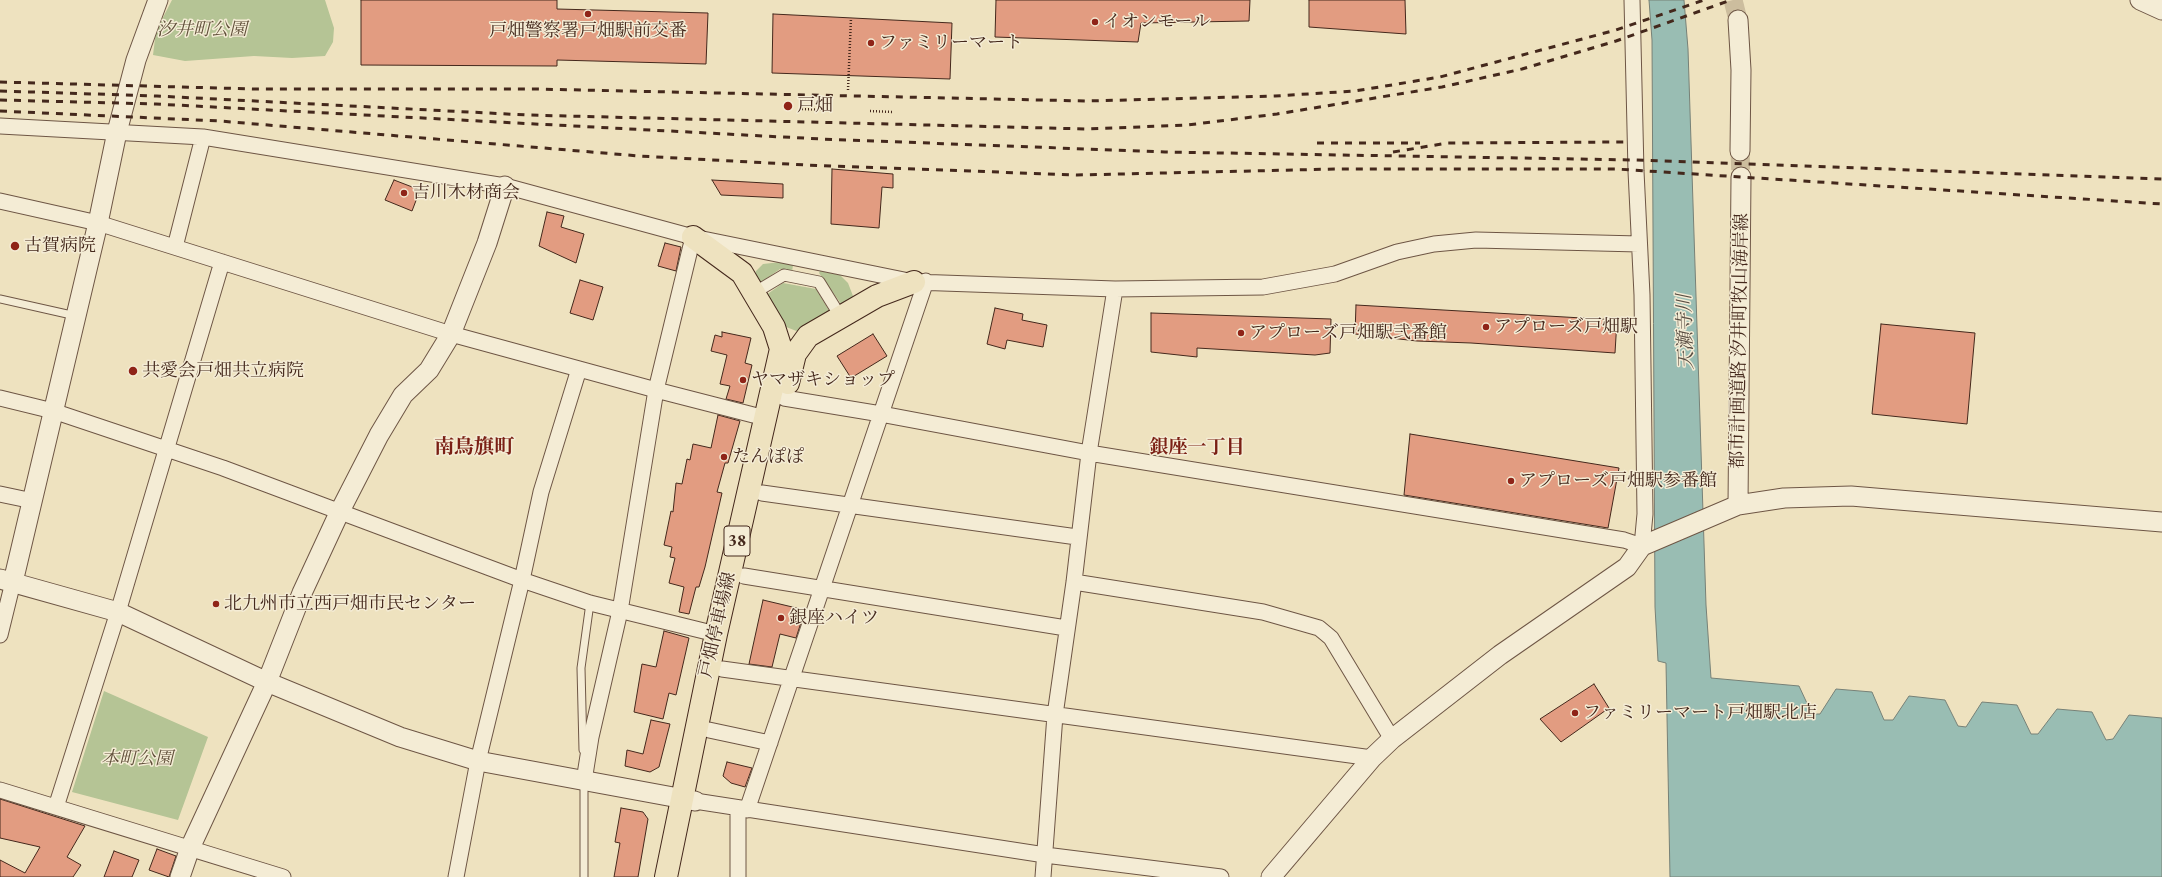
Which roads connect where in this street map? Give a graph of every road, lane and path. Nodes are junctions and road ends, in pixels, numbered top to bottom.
1 (158, 0) edge
2 (1632, 0) edge
3 (2140, 0) edge
4 (2162, 10) edge
5 (851, 18) dead end
6 (1738, 20) tunnel mouth
7 (848, 90) dead end
8 (802, 109) dead end
9 (826, 110) dead end
10 (870, 111) dead end
11 (894, 112) dead end
12 (0, 126) edge
13 (117, 132) junction
14 (203, 137) junction
15 (1740, 151) tunnel mouth
16 (1741, 177) tunnel mouth
17 (505, 186) junction
18 (0, 201) edge
19 (98, 223) junction
20 (693, 237) junction
21 (1639, 244) junction
22 (176, 247) junction
23 (222, 262) junction
24 (920, 282) junction
25 (758, 290) dead end
26 (1115, 290) junction
27 (0, 298) edge
28 (837, 311) dead end
29 (76, 316) junction
30 (774, 327) junction
31 (451, 334) junction
32 (808, 336) junction
33 (578, 369) junction
34 (656, 390) junction
35 (0, 398) edge
36 (784, 398) junction
37 (53, 411) junction
38 (880, 414) junction
39 (765, 418) junction
40 (166, 449) junction
41 (1088, 453) junction
42 (762, 493) junction
43 (0, 494) edge
44 (33, 501) junction
45 (851, 504) junction
46 (1738, 505) junction
47 (340, 511) junction
48 (2162, 522) edge
49 (1078, 536) junction
50 (1642, 546) junction
51 (744, 576) junction
52 (522, 580) junction
53 (6, 581) edge
54 (1074, 582) junction
55 (822, 588) junction
56 (590, 602) junction
57 (620, 611) junction
58 (118, 612) junction
59 (1066, 628) junction
60 (716, 634) junction
61 (0, 635) edge
62 (722, 669) junction
63 (792, 679) junction
64 (267, 682) junction
65 (1055, 715) junction
66 (710, 730) junction
67 (1392, 739) junction
68 (770, 743) junction
69 (1372, 758) junction
70 (478, 761) junction
71 (584, 781) junction
72 (0, 790) edge
73 (688, 801) junction
74 (56, 807) junction
75 (743, 809) junction
76 (190, 848) junction
77 (1045, 855) junction
78 (180, 877) edge
79 (283, 877) edge
80 (456, 877) edge
81 (584, 877) edge
82 (666, 877) edge
83 (680, 877) edge
84 (738, 877) edge
85 (1043, 877) edge
86 (1221, 877) edge
87 (1271, 877) edge

1 - 13 street
2 - 21 street
3 - 4 street
5 - 7 path
6 - 15 street
8 - 9 path
10 - 11 path
12 - 13 street
13 - 14 street
13 - 19 street
14 - 17 street
14 - 22 street
16 - 46 street, 都市計画道路 汐井町牧山海岸線
17 - 20 street
17 - 31 street
18 - 19 street
19 - 22 street
19 - 29 street
20 - 24 street
20 - 30 main road, 戸畑停車場線 / 38
20 - 34 street
21 - 26 street
21 - 50 street
22 - 23 street
23 - 31 street
23 - 40 street
24 - 26 street
24 - 32 main road, 戸畑停車場線 / 38
24 - 38 street
25 - 28 street
26 - 41 street
27 - 29 lane
29 - 37 street
30 - 32 main road, 戸畑停車場線 / 38
30 - 39 main road, 戸畑停車場線 / 38
31 - 33 street
31 - 47 street
32 - 36 main road, 戸畑停車場線 / 38
33 - 34 street
33 - 52 street
34 - 39 street
34 - 57 street
35 - 37 street
36 - 38 street
36 - 42 main road, 戸畑停車場線 / 38
37 - 40 street
37 - 44 street
38 - 41 street
38 - 45 street
39 - 60 main road, 戸畑停車場線 / 38
40 - 47 street
40 - 58 street
41 - 49 street
41 - 50 street
42 - 45 street
42 - 51 main road, 戸畑停車場線 / 38
43 - 44 street
44 - 53 street
45 - 49 street
45 - 55 street
46 - 48 street
46 - 50 street
47 - 52 street
47 - 64 street
49 - 54 street
50 - 67 street
51 - 55 street
51 - 62 main road, 戸畑停車場線 / 38
52 - 56 street
52 - 70 street
53 - 58 street
53 - 61 street
54 - 59 street
54 - 67 street
55 - 59 street
55 - 63 street
56 - 57 street
56 - 71 lane
57 - 60 street
57 - 71 street
58 - 64 street
58 - 74 street
59 - 65 street
60 - 73 main road, 戸畑停車場線 / 38
62 - 63 street
62 - 66 main road, 戸畑停車場線 / 38
63 - 65 street
63 - 68 street
64 - 70 street
64 - 76 street
65 - 69 street
65 - 77 street
66 - 68 street
66 - 73 main road, 戸畑停車場線 / 38
67 - 69 street
68 - 75 street
69 - 87 street
70 - 71 street
70 - 80 street
71 - 73 street
71 - 81 lane
72 - 74 street
73 - 75 street
73 - 82 main road, 戸畑停車場線 / 38
73 - 83 main road, 戸畑停車場線 / 38
74 - 76 street
75 - 77 street
75 - 84 street
76 - 78 street
76 - 79 street
77 - 85 street
77 - 86 street

